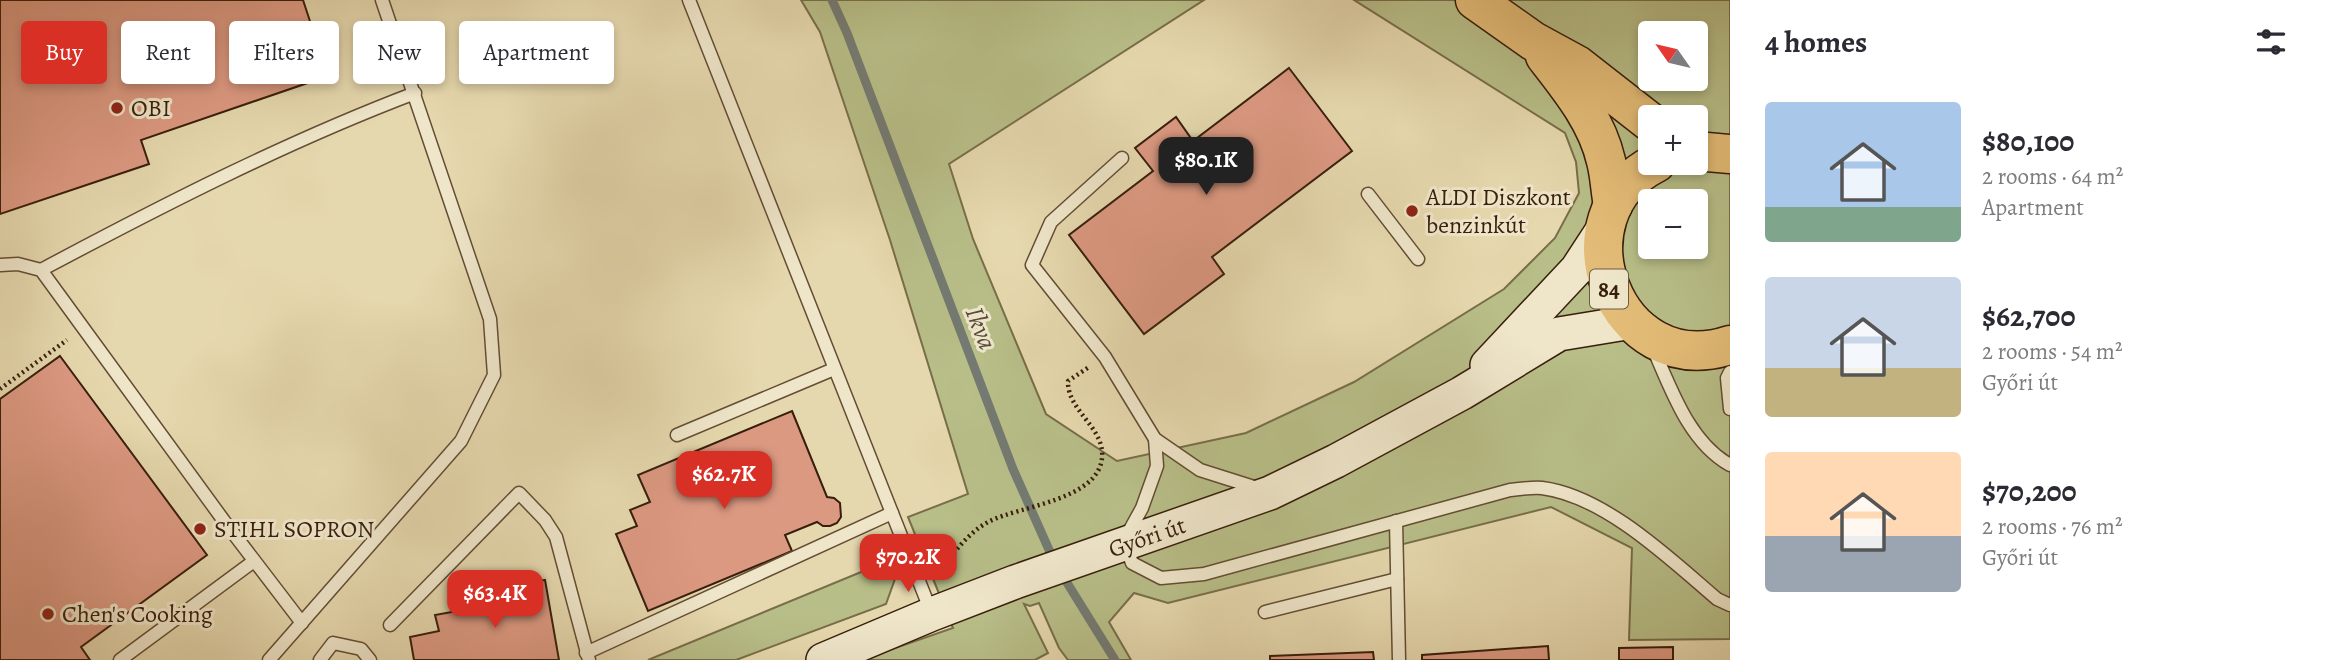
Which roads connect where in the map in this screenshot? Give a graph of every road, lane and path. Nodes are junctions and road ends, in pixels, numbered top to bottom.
1 (382, 0) edge
2 (689, 0) edge
3 (1475, 0) edge
4 (1533, 41) junction
5 (415, 93) junction
6 (1638, 113) edge
7 (1122, 158) dead end
8 (1638, 175) edge
9 (1368, 194) dead end
10 (1610, 214) junction
11 (1418, 259) dead end
12 (0, 265) edge
13 (41, 270) junction
14 (83, 327) junction
15 (1640, 329) junction
16 (1730, 345) edge
17 (1105, 357) junction
18 (834, 369) junction
19 (1730, 373) edge
20 (0, 389) edge
21 (1462, 393) junction
22 (1730, 409) edge
23 (677, 435) dead end
24 (1155, 439) junction
25 (1730, 465) edge
26 (1270, 493) junction
27 (892, 513) junction
28 (1396, 521) junction
29 (1116, 548) junction
30 (254, 561) junction
31 (1397, 579) junction
32 (928, 603) junction
33 (1730, 605) edge
34 (1265, 612) dead end
35 (302, 623) junction
36 (390, 625) dead end
37 (588, 656) edge
38 (120, 660) edge
39 (270, 660) edge
40 (320, 660) edge
41 (370, 660) edge
42 (823, 660) edge
43 (1399, 660) edge

1 - 5 lane
2 - 18 lane
3 - 4 main road, 84
4 - 6 main road, 84
4 - 10 main road, 84
5 - 13 lane
5 - 35 lane
7 - 17 lane
8 - 10 main road
9 - 11 lane
10 - 15 main road, 84
10 - 21 main road, Győri út
12 - 13 lane
13 - 14 lane
14 - 20 path
14 - 30 lane
15 - 16 main road, 84
15 - 21 main road, Győri út
15 - 25 lane
17 - 24 lane
17 - 32 path
18 - 23 lane
18 - 27 lane
19 - 22 lane
21 - 26 main road, Győri út
24 - 26 lane
24 - 29 lane
26 - 29 main road, Győri út
27 - 32 lane
27 - 37 lane
28 - 29 lane
28 - 31 lane
28 - 33 lane
29 - 32 main road, Győri út
30 - 35 lane
30 - 38 lane
31 - 34 lane
31 - 43 lane
32 - 42 main road, Győri út
35 - 39 lane
36 - 37 lane
40 - 41 lane

